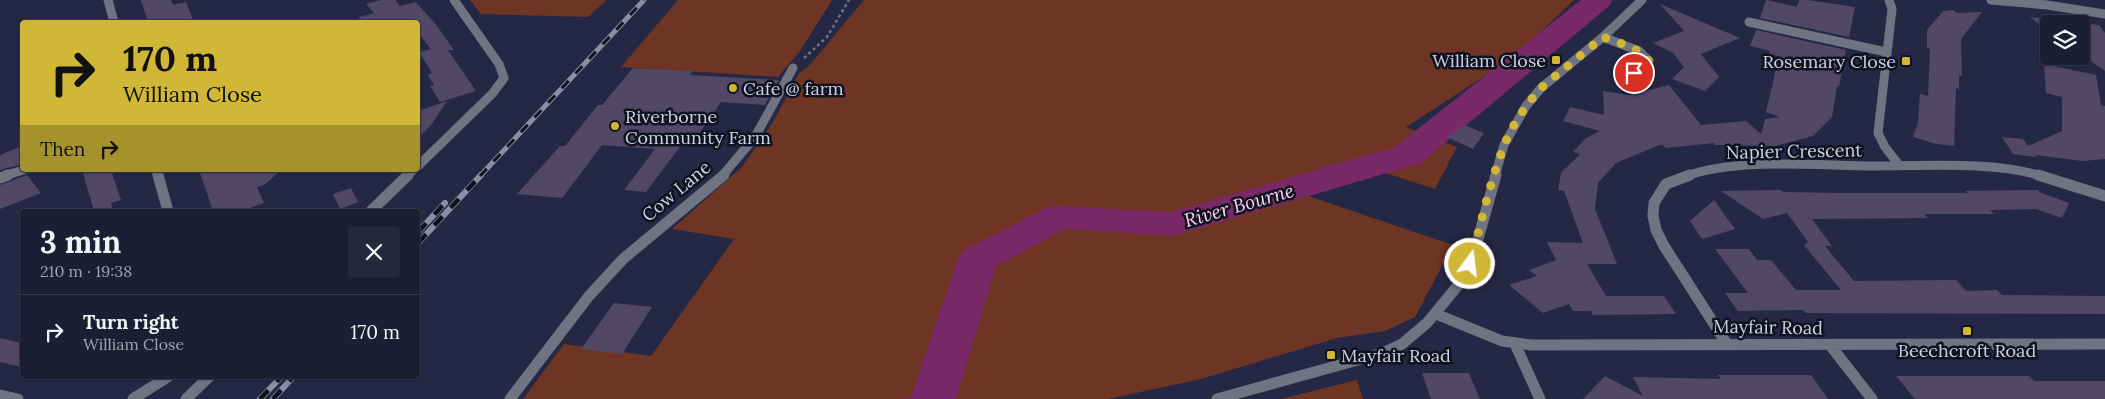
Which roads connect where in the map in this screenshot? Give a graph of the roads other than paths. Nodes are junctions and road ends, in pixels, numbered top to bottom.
1 (108, 0) edge
2 (454, 0) edge
3 (1642, 0) edge
4 (1889, 0) edge
5 (1991, 0) edge
6 (2105, 14) edge
7 (113, 20) edge
8 (1749, 22) dead end
9 (1603, 37) junction
10 (1886, 52) junction
11 (793, 68) road end
12 (1620, 81) dead end
13 (420, 164) edge
14 (1900, 165) junction
15 (20, 171) edge
16 (157, 172) edge
17 (411, 172) edge
18 (0, 178) edge
19 (2104, 190) edge
20 (167, 209) edge
21 (373, 209) edge
22 (1436, 314) junction
23 (1515, 344) junction
24 (1727, 344) junction
25 (2105, 344) edge
26 (1830, 345) junction
27 (164, 379) edge
28 (207, 379) edge
29 (0, 395) edge
30 (18, 399) edge
31 (133, 399) edge
32 (186, 399) edge
33 (510, 399) edge
34 (1216, 399) edge
35 (1540, 399) edge
36 (1872, 399) edge

1 - 7 street
2 - 13 street
3 - 9 street
4 - 10 street
5 - 6 street
8 - 10 street
9 - 12 street
9 - 22 street
10 - 14 street
11 - 33 street, Cow Lane
14 - 19 street, Napier Crescent
14 - 24 street, Napier Crescent
15 - 18 street
16 - 20 street
17 - 21 street
22 - 23 street, Mayfair Road
22 - 34 street
23 - 24 street, Mayfair Road
23 - 35 street
24 - 26 street, Mayfair Road
25 - 26 street, Mayfair Road
26 - 36 street
27 - 31 street
28 - 32 street
29 - 30 street

